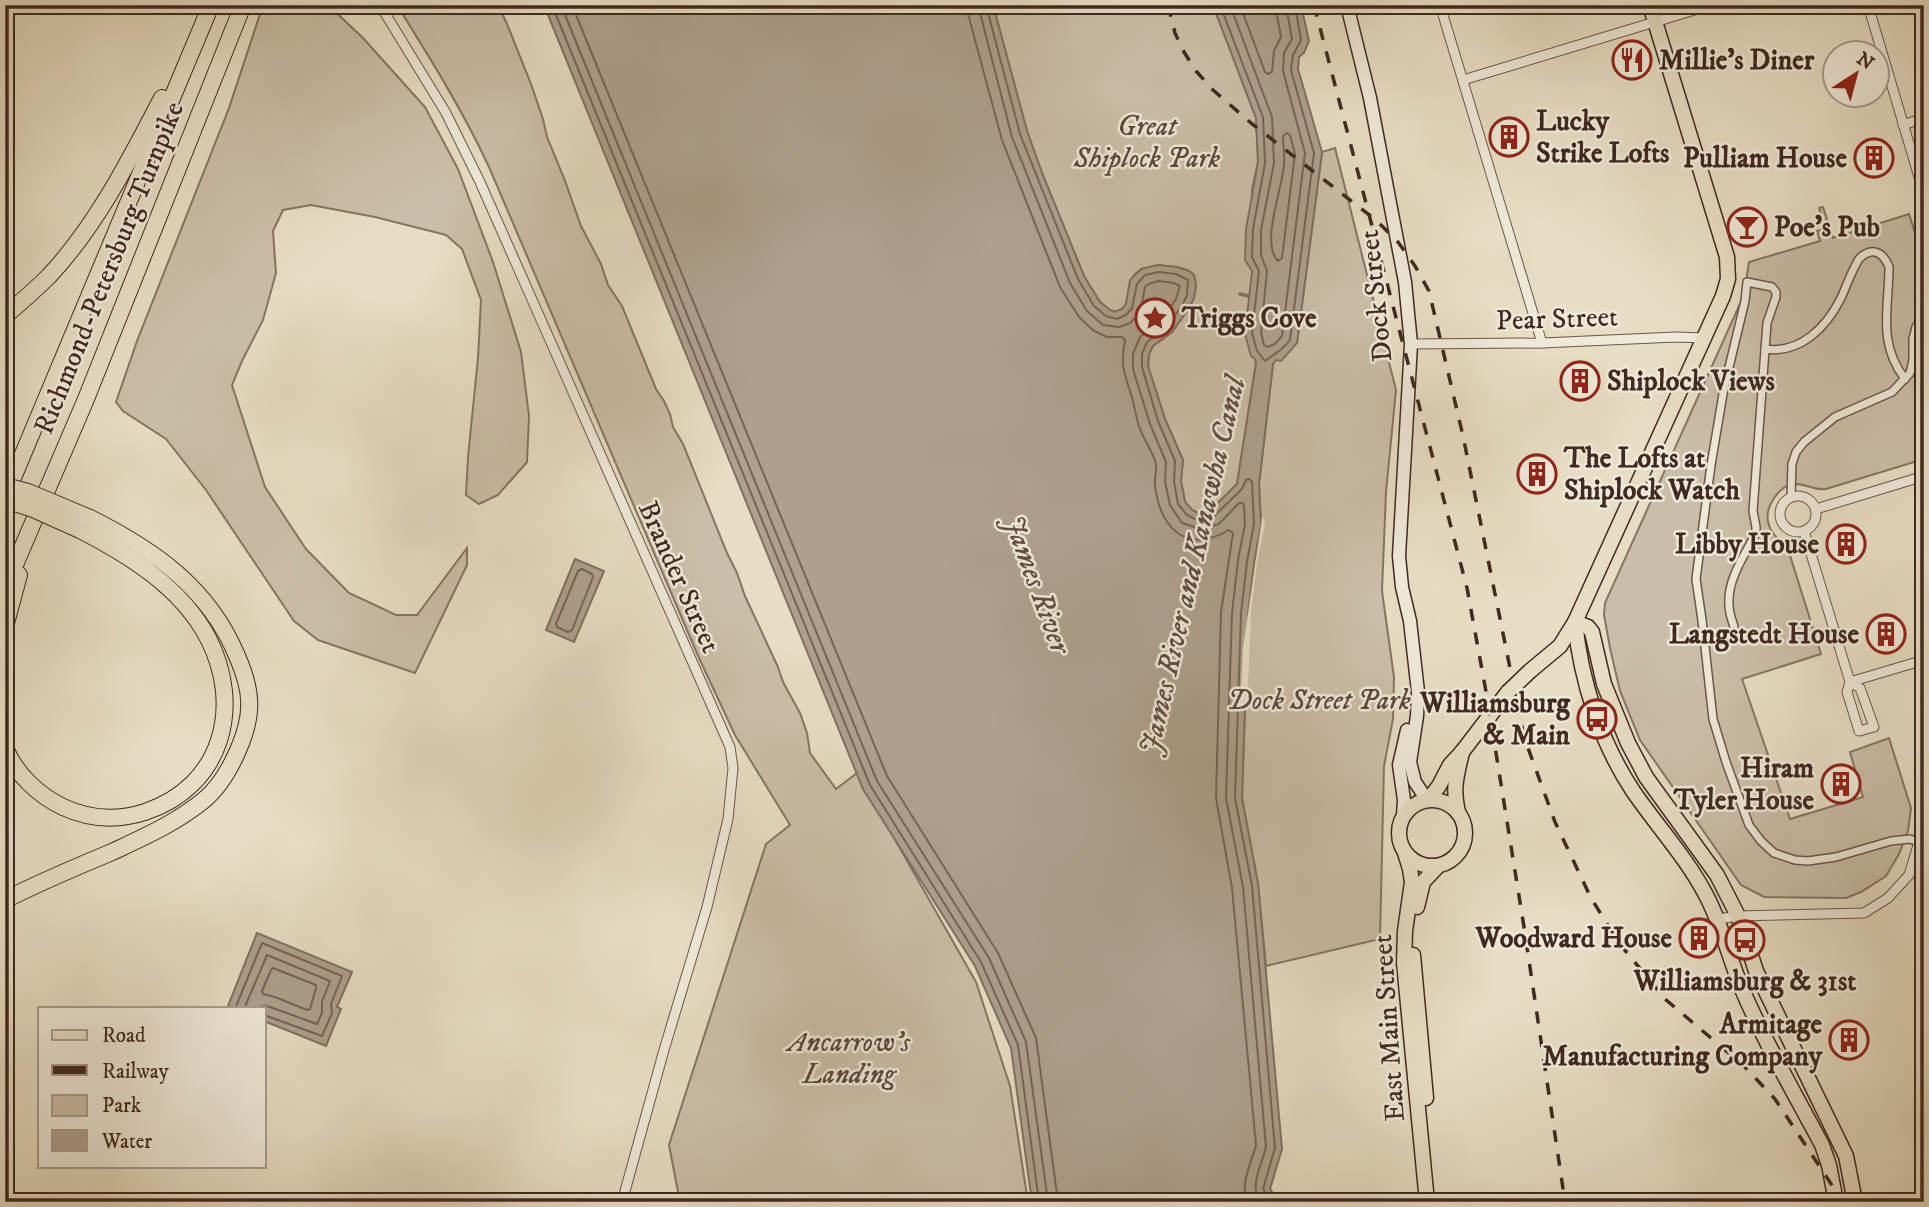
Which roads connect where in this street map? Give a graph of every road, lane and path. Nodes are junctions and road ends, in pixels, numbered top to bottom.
1 (210, 5) edge
2 (243, 5) edge
3 (380, 5) edge
4 (1348, 5) edge
5 (1440, 5) edge
6 (1650, 5) edge
7 (1711, 5) edge
8 (1868, 5) edge
9 (1655, 22) junction
10 (1463, 80) junction
11 (1924, 118) edge
12 (1903, 125) junction
13 (1924, 194) edge
14 (1924, 315) edge
15 (5, 316) edge
16 (1704, 338) junction
17 (1411, 344) junction
18 (1542, 344) junction
19 (1765, 349) junction
20 (1905, 379) junction
21 (67, 443) junction
22 (1924, 476) edge
23 (5, 486) edge
24 (5, 498) edge
25 (1791, 498) junction
26 (1815, 509) junction
27 (85, 524) junction
28 (1804, 531) junction
29 (1402, 587) junction
30 (5, 588) edge
31 (1575, 622) junction
32 (5, 627) edge
33 (1734, 627) dead end
34 (1924, 660) edge
35 (1850, 682) junction
36 (5, 748) edge
37 (1462, 752) junction
38 (1428, 799) junction
39 (1458, 812) junction
40 (1403, 816) junction
41 (1921, 839) edge
42 (1405, 853) junction
43 (1438, 866) junction
44 (5, 900) edge
45 (1738, 916) junction
46 (1718, 919) junction
47 (622, 1202) edge
48 (1427, 1202) edge
49 (1436, 1202) edge
50 (1836, 1202) edge
51 (1855, 1202) edge

1 - 15 highway
1 - 24 highway, Richmond-Petersburg Turnpike
2 - 21 highway, Richmond-Petersburg Turnpike
3 - 47 street, Brander Street
4 - 17 main road, Dock Street
5 - 10 street
6 - 9 main road
7 - 9 street
8 - 12 street
9 - 10 street
9 - 16 main road
10 - 18 street
11 - 12 street
12 - 13 street
14 - 20 street
16 - 18 street, Pear Street
16 - 31 main road
17 - 18 street, Pear Street
17 - 29 main road, Dock Street
19 - 20 street
19 - 33 street
19 - 41 street
20 - 25 street
21 - 30 highway, Richmond-Petersburg Turnpike
21 - 32 highway
22 - 26 street
23 - 27 highway, bridge
24 - 27 highway, bridge
25 - 26 street
25 - 28 street
26 - 28 street
27 - 36 highway
27 - 44 highway
28 - 35 street
29 - 38 main road, Dock Street
29 - 40 main road, Dock Street
31 - 37 main road, bridge
31 - 45 main road
31 - 46 main road
34 - 35 street
35 - 35 street
37 - 38 main road
37 - 39 main road
38 - 39 main road
38 - 40 main road
39 - 43 main road
40 - 42 main road
41 - 45 street
42 - 43 main road
42 - 48 main road, East Main Street
43 - 49 main road, East Main Street
45 - 46 street
45 - 51 main road
46 - 50 main road

